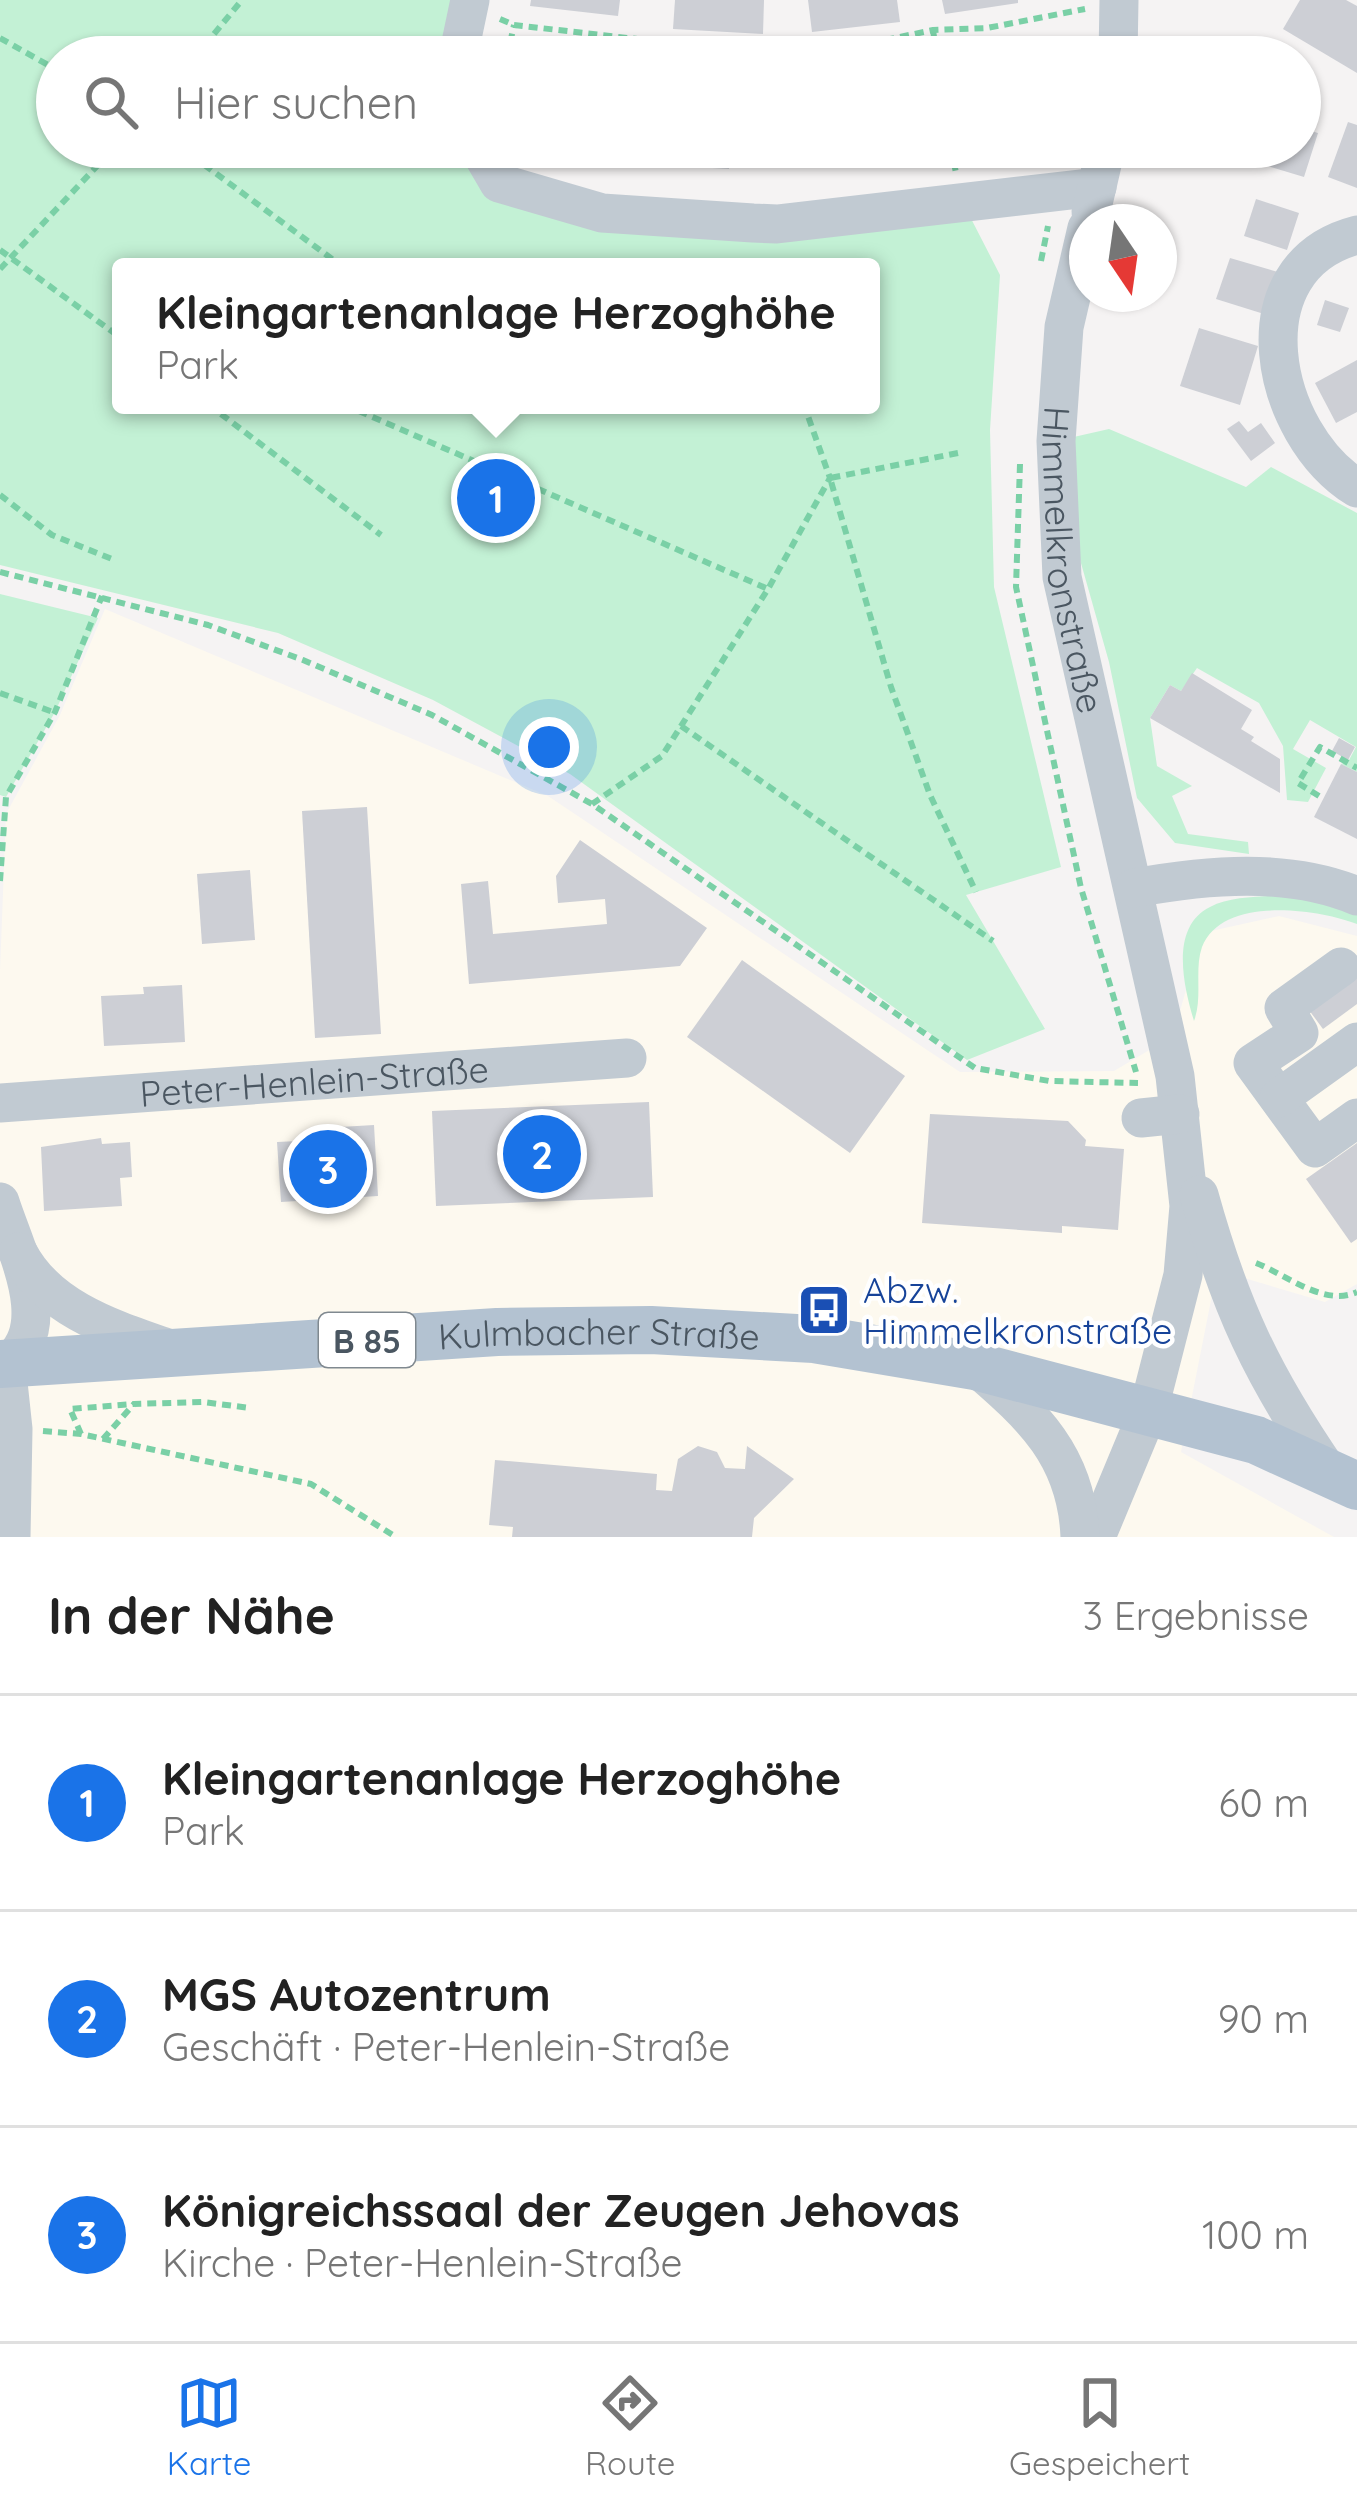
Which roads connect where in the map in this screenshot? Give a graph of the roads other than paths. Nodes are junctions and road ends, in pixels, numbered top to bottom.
1 (1119, 1) edge
2 (469, 3) edge
3 (462, 36) edge
4 (1118, 36) edge
5 (490, 168) edge
6 (1101, 168) edge
7 (1093, 204) edge
8 (1069, 213) edge
9 (1357, 235) edge
10 (1069, 306) edge
11 (1357, 488) edge
12 (1134, 888) junction
13 (1357, 896) edge
14 (1341, 967) dead end
15 (1357, 1042) edge
16 (627, 1058) dead end
17 (1279, 1098) junction
18 (0, 1103) edge
19 (1170, 1113) junction
20 (1357, 1118) edge
21 (0, 1202) edge
22 (18, 1252) junction
23 (175, 1351) junction
24 (2, 1363) edge
25 (975, 1366) junction
26 (1148, 1412) junction
27 (1342, 1478) edge
28 (11, 1537) edge
29 (1080, 1537) edge
30 (1096, 1537) edge

1 - 4 street
2 - 3 street
5 - 8 street
6 - 7 street, Himmelkronstraße
9 - 11 street
10 - 12 street, Himmelkronstraße
12 - 13 street
12 - 19 street, Himmelkronstraße
14 - 17 street
15 - 17 street
16 - 18 street, Peter-Henlein-Straße
17 - 20 street
19 - 26 street, Himmelkronstraße
19 - 27 street
21 - 22 street
22 - 23 street
22 - 24 street
23 - 24 main road, Kulmbacher Straße / B 85
23 - 25 main road, Kulmbacher Straße / B 85
24 - 28 street
25 - 26 main road, Kulmbacher Straße / B 85
25 - 29 street
26 - 27 main road, Kulmbacher Straße / B 85
26 - 30 street, Himmelkronstraße

